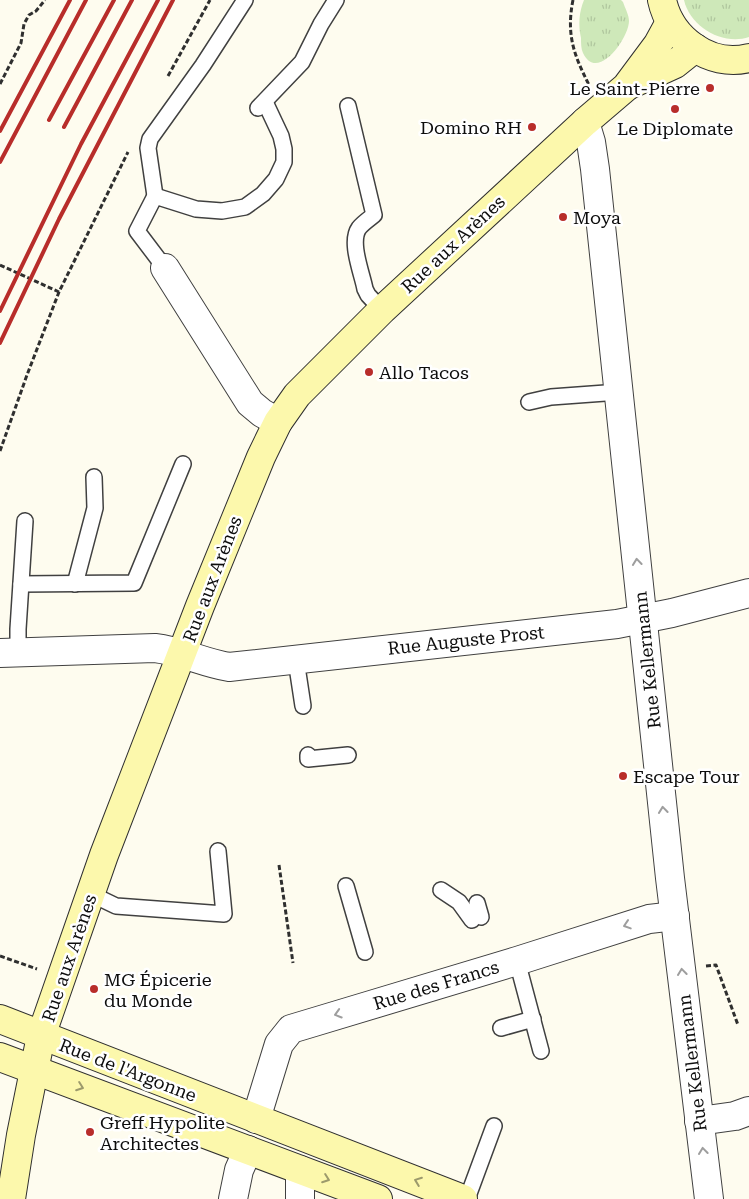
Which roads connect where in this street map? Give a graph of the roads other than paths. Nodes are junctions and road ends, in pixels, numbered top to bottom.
1 (245, 0) edge
2 (336, 0) edge
3 (666, 11) edge
4 (695, 48) junction
5 (749, 58) edge
6 (626, 87) junction
7 (348, 106) dead end
8 (593, 115) junction
9 (156, 196) junction
10 (165, 268) joint
11 (382, 310) junction
12 (619, 392) junction
13 (529, 402) dead end
14 (278, 422) junction
15 (183, 464) dead end
16 (94, 477) dead end
17 (25, 521) dead end
18 (21, 584) junction
19 (76, 584) junction
20 (749, 594) edge
21 (643, 618) junction
22 (9, 653) edge
23 (183, 654) junction
24 (296, 660) junction
25 (303, 706) dead end
26 (308, 755) dead end
27 (348, 755) dead end
28 (218, 852) dead end
29 (346, 886) dead end
30 (441, 890) dead end
31 (91, 894) junction
32 (477, 913) dead end
33 (675, 916) junction
34 (364, 952) dead end
35 (496, 961) junction
36 (0, 1019) edge
37 (533, 1019) junction
38 (501, 1028) dead end
39 (41, 1036) junction
40 (541, 1051) dead end
41 (0, 1057) edge
42 (34, 1071) junction
43 (749, 1110) edge
44 (256, 1119) junction
45 (699, 1122) junction
46 (494, 1126) dead end
47 (248, 1150) junction
48 (300, 1170) junction
49 (11, 1199) edge
50 (233, 1199) edge
51 (300, 1199) edge
52 (378, 1199) edge
53 (465, 1199) edge
54 (709, 1199) edge

1 - 9 lane
2 - 9 lane
3 - 4 main road
3 - 6 main road, Rue aux Arènes
4 - 5 main road
4 - 6 main road, Rue aux Arènes
6 - 8 main road, Rue aux Arènes
7 - 11 lane
8 - 11 main road, Rue aux Arènes
8 - 12 street, Rue Kellermann
9 - 10 lane
10 - 14 street
11 - 14 main road, Rue aux Arènes
12 - 13 lane
21 -> 12 street, Rue Kellermann
14 - 23 main road, Rue aux Arènes
15 - 19 lane
16 - 19 lane
17 - 18 lane
18 - 19 lane
18 - 22 lane
20 - 21 street, Rue Auguste Prost
21 - 24 street, Rue Auguste Prost
33 -> 21 street, Rue Kellermann
22 - 23 street, Rue Auguste Prost
23 - 24 street, Rue Auguste Prost
23 - 31 main road, Rue aux Arènes
24 - 25 lane
26 - 27 lane
28 - 31 lane
29 - 34 lane
30 - 32 lane
31 - 39 main road, Rue aux Arènes
33 -> 35 street, Rue des Francs
45 -> 33 street, Rue Kellermann
35 - 37 lane
35 -> 44 street, Rue des Francs
36 - 39 main road, Rue de l'Argonne
37 - 38 lane
37 - 40 lane
39 - 42 main road, Rue aux Arènes
39 - 44 main road, Rue de l'Argonne
41 - 42 main road, Rue de l'Argonne
42 -> 47 main road, Rue de l'Argonne
42 - 49 main road, Rue aux Arènes
43 - 45 street
44 - 47 main road
53 -> 44 main road, Rue de l'Argonne
54 -> 45 street, Rue Kellermann
46 - 53 lane
47 - 48 main road, Rue de l'Argonne
47 - 50 street
48 - 51 street
48 -> 52 main road, Rue de l'Argonne

